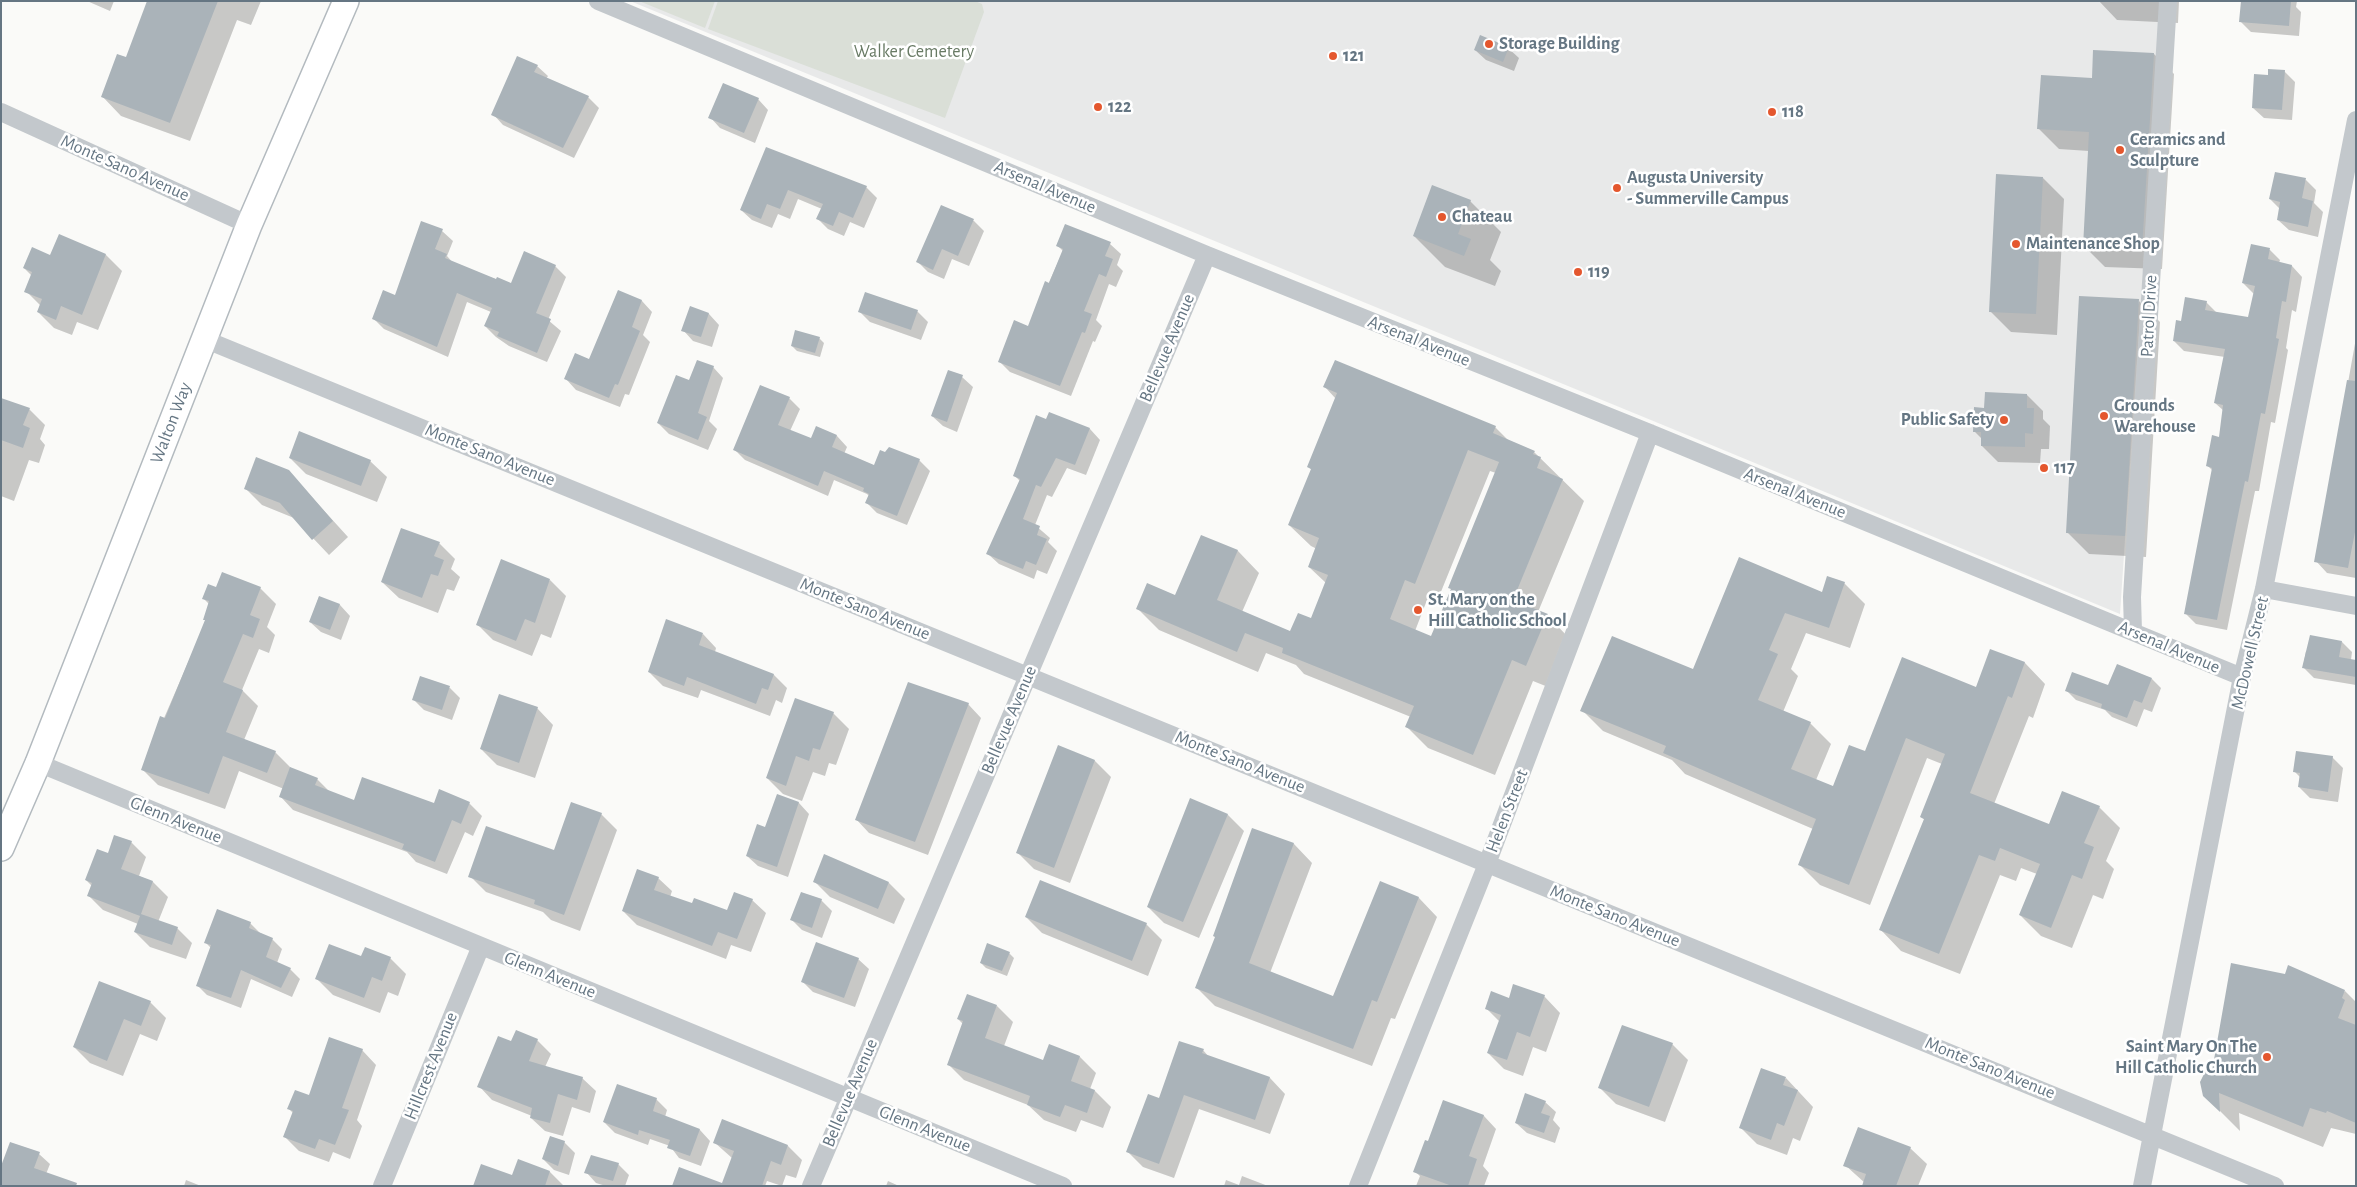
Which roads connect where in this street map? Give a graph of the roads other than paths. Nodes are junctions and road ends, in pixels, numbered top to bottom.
1 (346, 1) edge
2 (598, 1) edge
3 (2168, 1) edge
4 (1, 112) edge
5 (2356, 120) edge
6 (249, 225) junction
7 (1207, 255) junction
8 (204, 339) junction
9 (1650, 433) junction
10 (2264, 589) junction
11 (2356, 606) edge
12 (2133, 631) junction
13 (1028, 675) junction
14 (2242, 677) junction
15 (38, 763) junction
16 (1, 848) edge
17 (1487, 864) junction
18 (481, 946) junction
19 (848, 1097) junction
20 (2152, 1134) junction
21 (382, 1186) edge
22 (811, 1186) edge
23 (1063, 1186) edge
24 (1358, 1186) edge
25 (2142, 1186) edge
26 (2275, 1186) edge

1 - 6 main road, Walton Way
2 - 7 street, Arsenal Avenue
3 - 12 street, Patrol Drive
4 - 6 street, Monte Sano Avenue
5 - 10 street, McDowell Street
6 - 8 main road, Walton Way
7 - 9 street, Arsenal Avenue
7 - 13 street, Bellevue Avenue
8 - 13 street, Monte Sano Avenue
8 - 15 main road, Walton Way
9 - 12 street, Arsenal Avenue
9 - 17 street, Helen Street
10 - 11 street
10 - 14 street, McDowell Street
12 - 14 street, Arsenal Avenue
13 - 17 street, Monte Sano Avenue
13 - 19 street, Bellevue Avenue
14 - 20 street, McDowell Street
15 - 16 main road, Walton Way
15 - 18 street, Glenn Avenue
17 - 20 street, Monte Sano Avenue
17 - 24 street, Helen Street
18 - 19 street, Glenn Avenue
18 - 21 street, Hillcrest Avenue
19 - 22 street, Bellevue Avenue
19 - 23 street, Glenn Avenue
20 - 25 street, McDowell Street
20 - 26 street, Monte Sano Avenue

